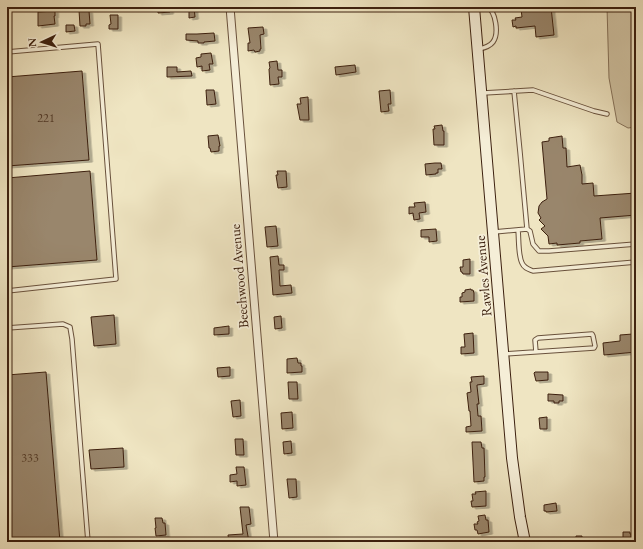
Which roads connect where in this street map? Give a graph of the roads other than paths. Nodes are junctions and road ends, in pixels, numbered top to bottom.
1 (230, 7) edge
2 (474, 7) edge
3 (487, 7) edge
4 (478, 49) junction
5 (7, 52) edge
6 (514, 91) junction
7 (482, 93) junction
8 (607, 114) dead end
9 (527, 229) junction
10 (518, 230) junction
11 (493, 232) junction
12 (636, 244) edge
13 (636, 262) edge
14 (7, 291) edge
15 (7, 328) edge
16 (536, 352) junction
17 (503, 354) junction
18 (88, 542) edge
19 (274, 542) edge
20 (525, 542) edge

1 - 19 street, Beechwood Avenue
2 - 4 street, Rawles Avenue
3 - 4 lane
4 - 7 street, Rawles Avenue
5 - 14 lane
6 - 7 lane
6 - 8 lane
6 - 9 lane
7 - 11 street, Rawles Avenue
9 - 10 lane
9 - 12 lane
10 - 11 lane
10 - 13 lane
11 - 17 street, Rawles Avenue
15 - 18 lane
16 - 16 lane
16 - 17 lane
17 - 20 street, Rawles Avenue

